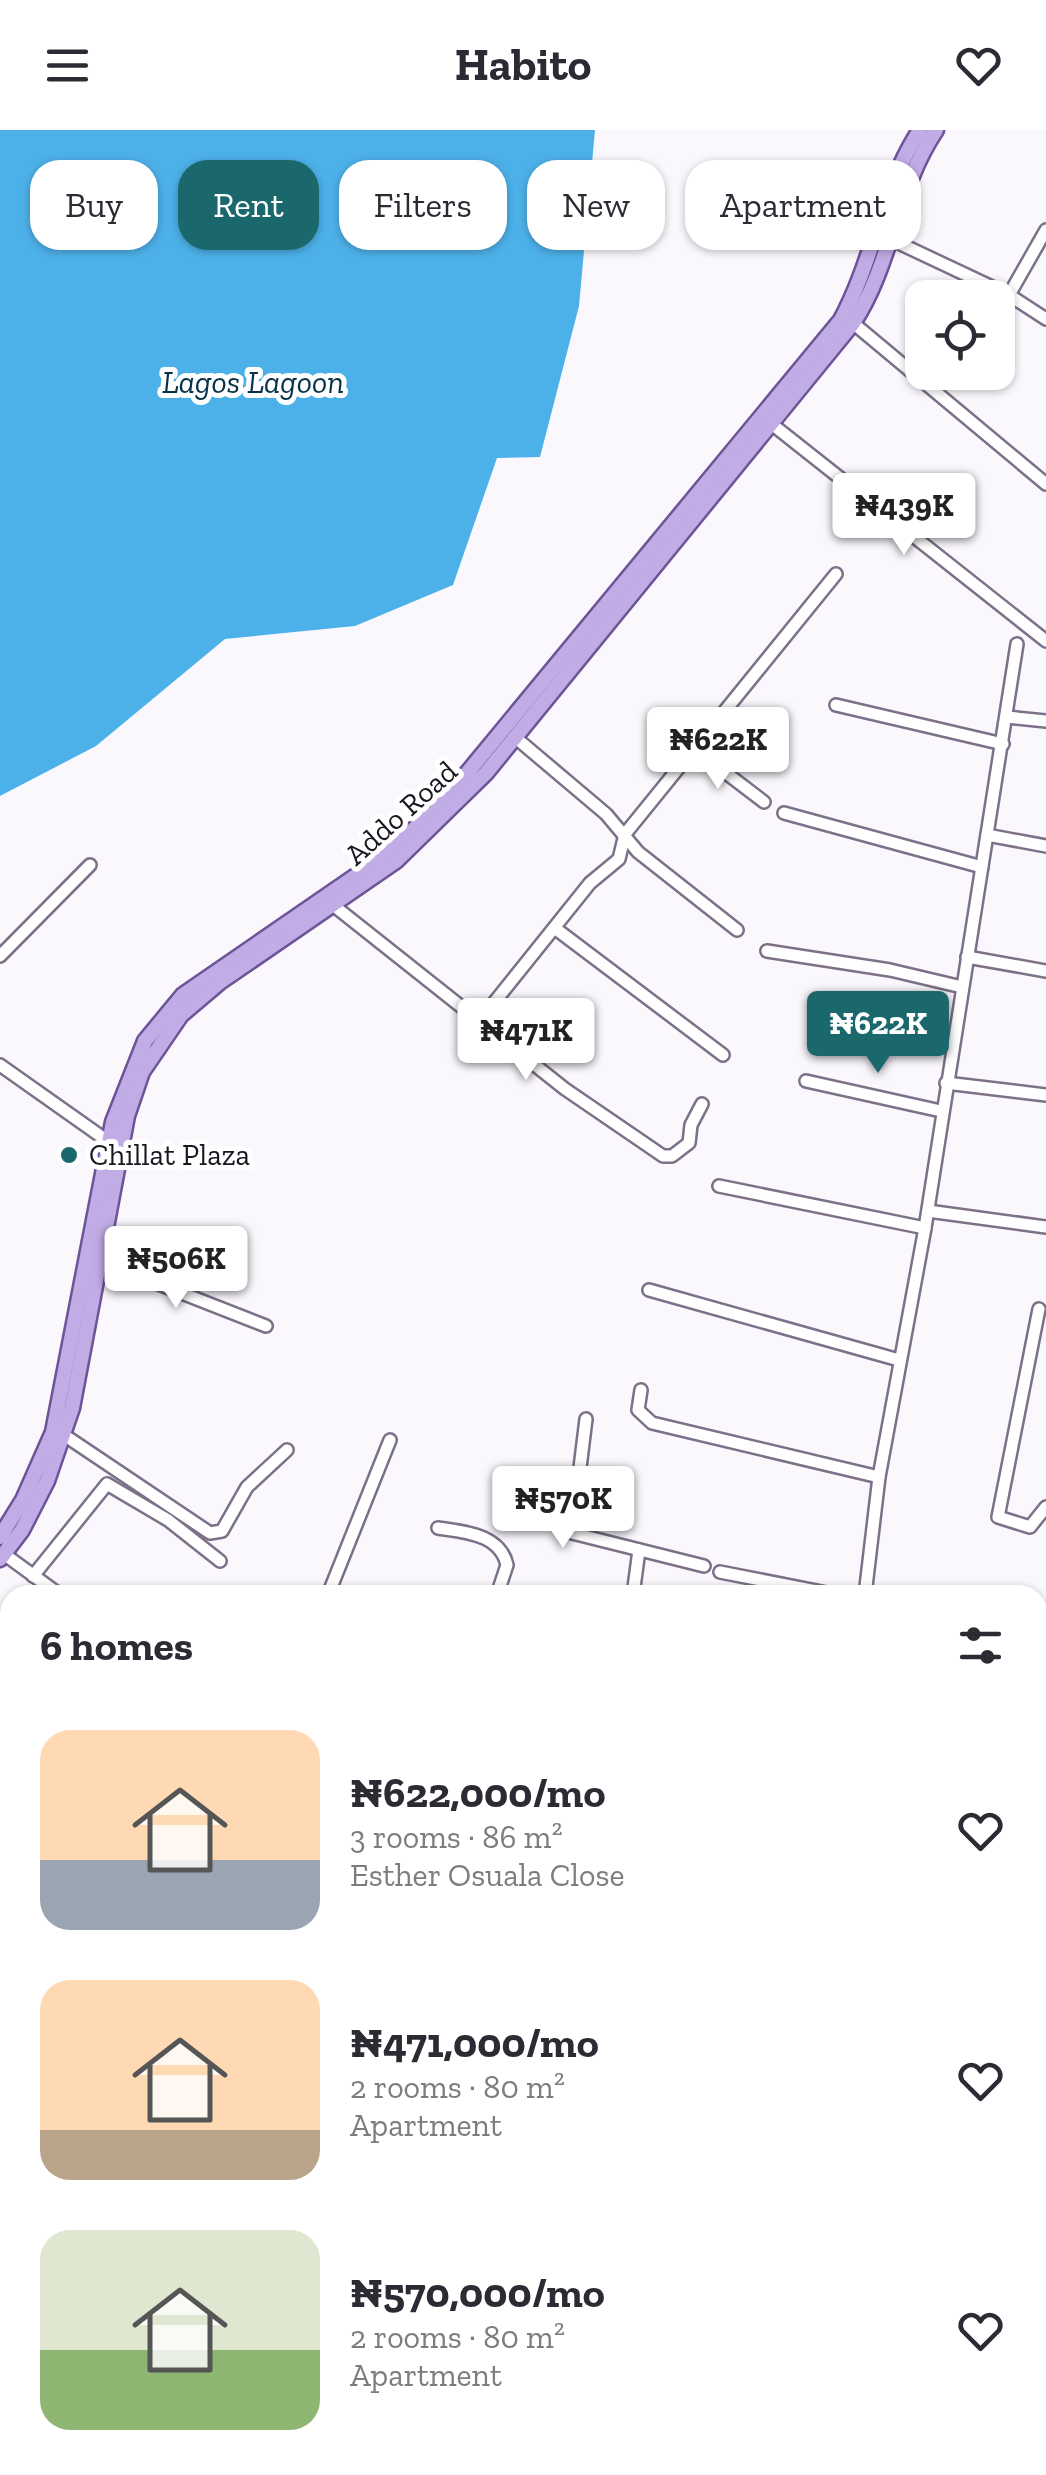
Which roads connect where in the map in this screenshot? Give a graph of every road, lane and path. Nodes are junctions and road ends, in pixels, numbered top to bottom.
1 (920, 130) edge
2 (936, 130) edge
3 (918, 160) edge
4 (1046, 230) edge
5 (883, 250) edge
6 (913, 250) edge
7 (977, 280) edge
8 (1015, 284) edge
9 (1015, 299) edge
10 (1046, 318) edge
11 (853, 322) junction
12 (763, 430) junction
13 (1046, 484) edge
14 (836, 574) dead end
15 (1046, 641) edge
16 (1017, 644) dead end
17 (836, 705) dead end
18 (1007, 716) junction
19 (1046, 721) edge
20 (516, 738) junction
21 (1003, 744) junction
22 (696, 750) junction
23 (764, 802) dead end
24 (784, 813) dead end
25 (625, 834) junction
26 (987, 835) junction
27 (1046, 846) edge
28 (90, 865) dead end
29 (982, 867) junction
30 (333, 905) junction
31 (556, 930) junction
32 (737, 930) dead end
33 (766, 951) dead end
34 (0, 956) edge
35 (967, 957) junction
36 (1046, 971) edge
37 (962, 986) junction
38 (480, 1019) junction
39 (723, 1055) dead end
40 (0, 1065) edge
41 (806, 1080) dead end
42 (946, 1083) junction
43 (1046, 1094) edge
44 (702, 1104) dead end
45 (941, 1111) junction
46 (109, 1142) junction
47 (720, 1186) dead end
48 (928, 1211) junction
49 (1046, 1226) edge
50 (926, 1228) junction
51 (100, 1261) junction
52 (649, 1290) dead end
53 (1039, 1310) dead end
54 (266, 1326) dead end
55 (899, 1360) junction
56 (641, 1390) dead end
57 (586, 1419) dead end
58 (64, 1435) junction
59 (390, 1440) dead end
60 (286, 1450) dead end
61 (879, 1477) junction
62 (1046, 1507) edge
63 (438, 1528) dead end
64 (0, 1537) edge
65 (639, 1550) junction
66 (2, 1557) edge
67 (220, 1560) dead end
68 (704, 1566) dead end
69 (720, 1572) dead end
70 (33, 1576) junction
71 (46, 1585) edge
72 (332, 1585) edge
73 (500, 1585) edge
74 (634, 1585) edge
75 (786, 1585) edge
76 (865, 1585) edge

1 - 12 main road, Addo Road
2 - 3 main road, Addo Road
4 - 8 street
5 - 11 main road, Addo Road
6 - 7 street
9 - 10 street
11 - 12 main road, Addo Road
11 - 13 street
12 - 15 street
12 - 20 main road, Addo Road
12 - 46 main road, Addo Road
14 - 22 street
16 - 18 street
17 - 21 street
18 - 19 street
18 - 21 street
20 - 25 street
20 - 30 main road, Addo Road
21 - 26 street
22 - 23 street
22 - 25 street
24 - 29 street
25 - 31 street
25 - 32 street
26 - 27 street
26 - 29 street
28 - 34 street
29 - 35 street
30 - 38 street
30 - 51 main road, Addo Road
31 - 38 street
31 - 39 street
33 - 37 street
35 - 36 street
35 - 37 street
37 - 42 street
38 - 44 street
40 - 46 street
41 - 45 street
42 - 43 street
42 - 45 street
45 - 48 street
46 - 64 main road, Addo Road
47 - 50 street
48 - 49 street
48 - 50 street
50 - 55 street
51 - 54 street
51 - 58 main road, Addo Road
52 - 55 street
53 - 62 street
55 - 61 street
56 - 61 street
57 - 65 street
58 - 60 street
58 - 66 main road, Addo Road
59 - 72 street
61 - 76 street
63 - 73 street
65 - 68 street
65 - 74 street
66 - 70 street
67 - 70 street
69 - 75 street
70 - 71 street

